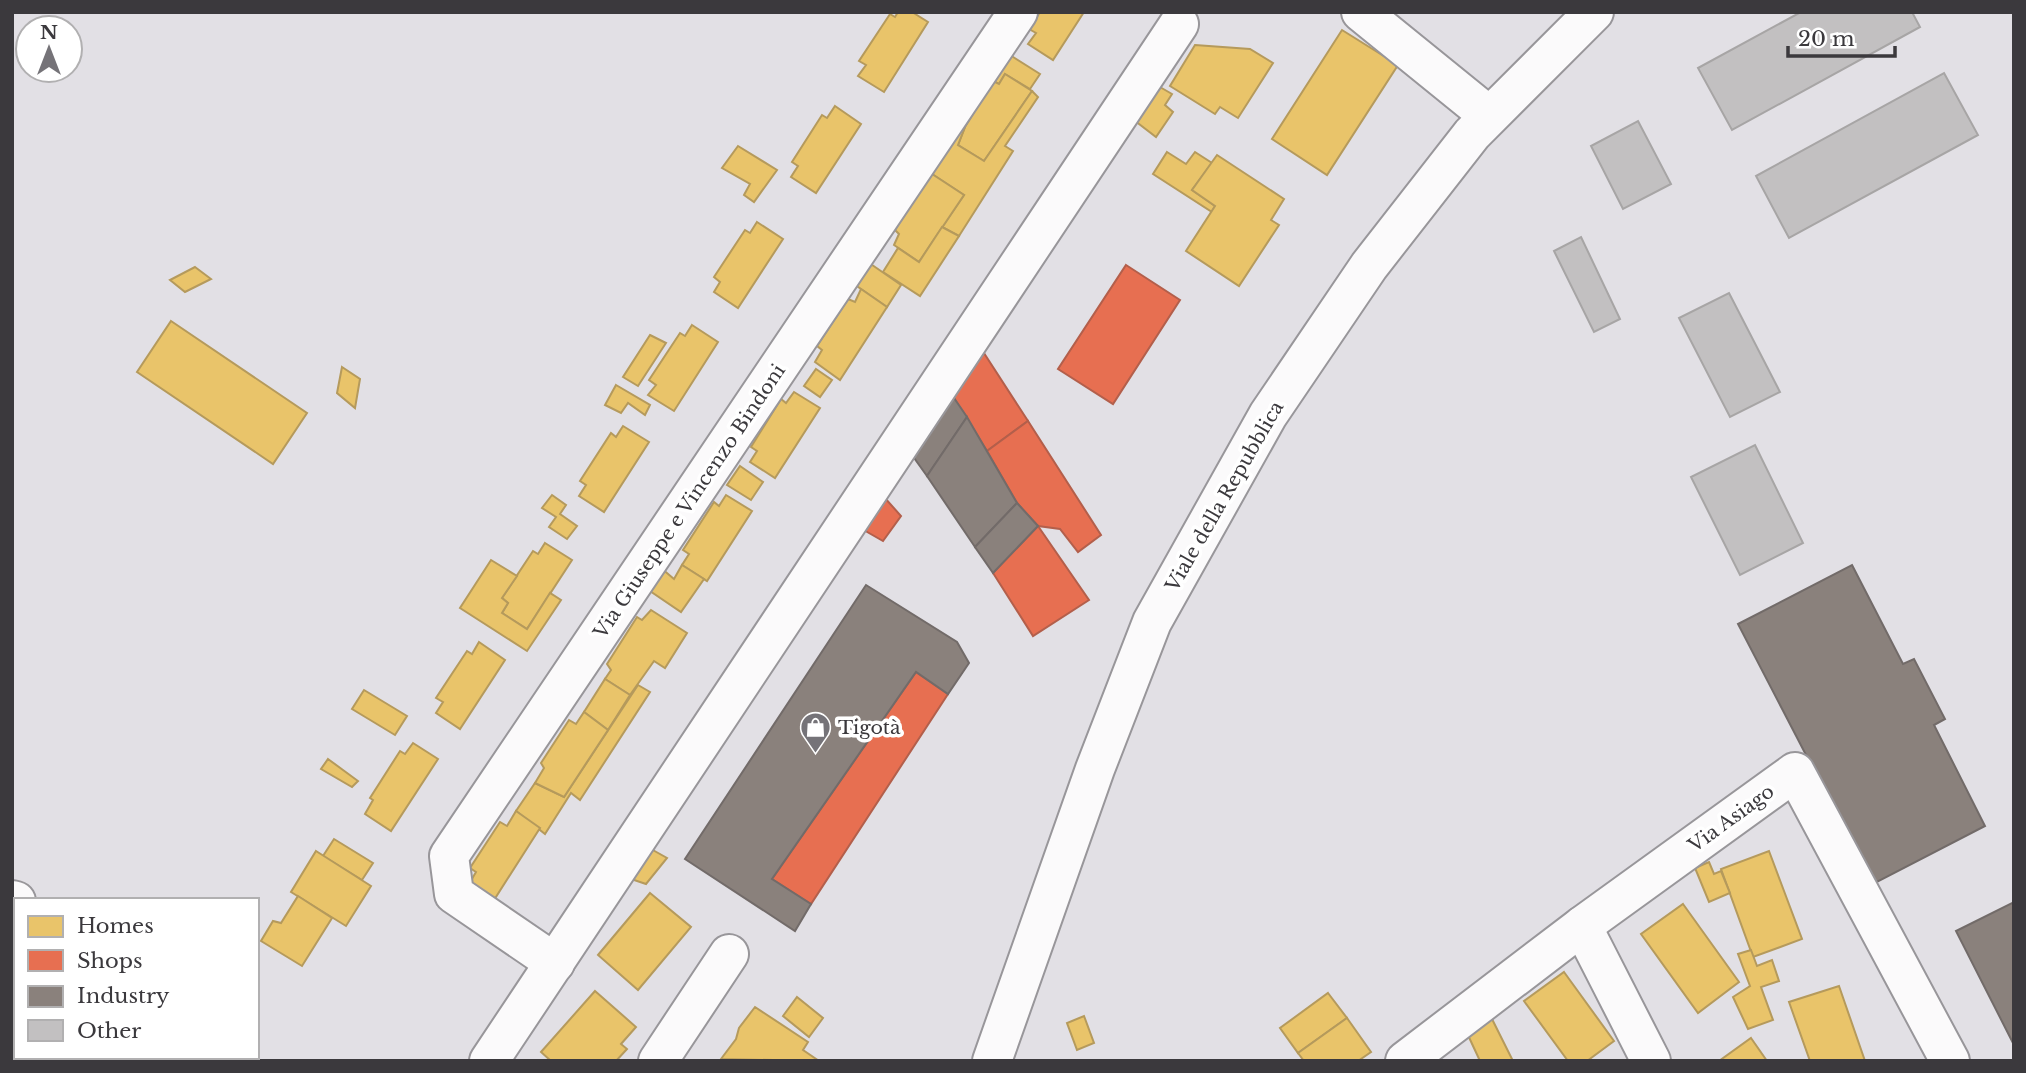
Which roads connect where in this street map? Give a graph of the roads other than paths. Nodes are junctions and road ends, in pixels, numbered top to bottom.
1 (1018, 12) edge
2 (1361, 12) edge
3 (1594, 12) edge
4 (1179, 24) dead end
5 (1488, 115) junction
6 (1582, 926) junction
7 (729, 954) dead end
8 (555, 963) junction
9 (489, 1061) edge
10 (658, 1061) edge
11 (992, 1061) edge
12 (1405, 1061) edge
13 (1651, 1061) edge
14 (1950, 1061) edge

1 - 8 street, Via Giuseppe e Vincenzo Bindoni
2 - 5 street
3 - 5 street, Viale della Repubblica
4 - 8 street
5 - 11 street, Viale della Repubblica
6 - 12 street, Via Asiago
6 - 13 street
6 - 14 street, Via Asiago
7 - 10 street
8 - 9 street

